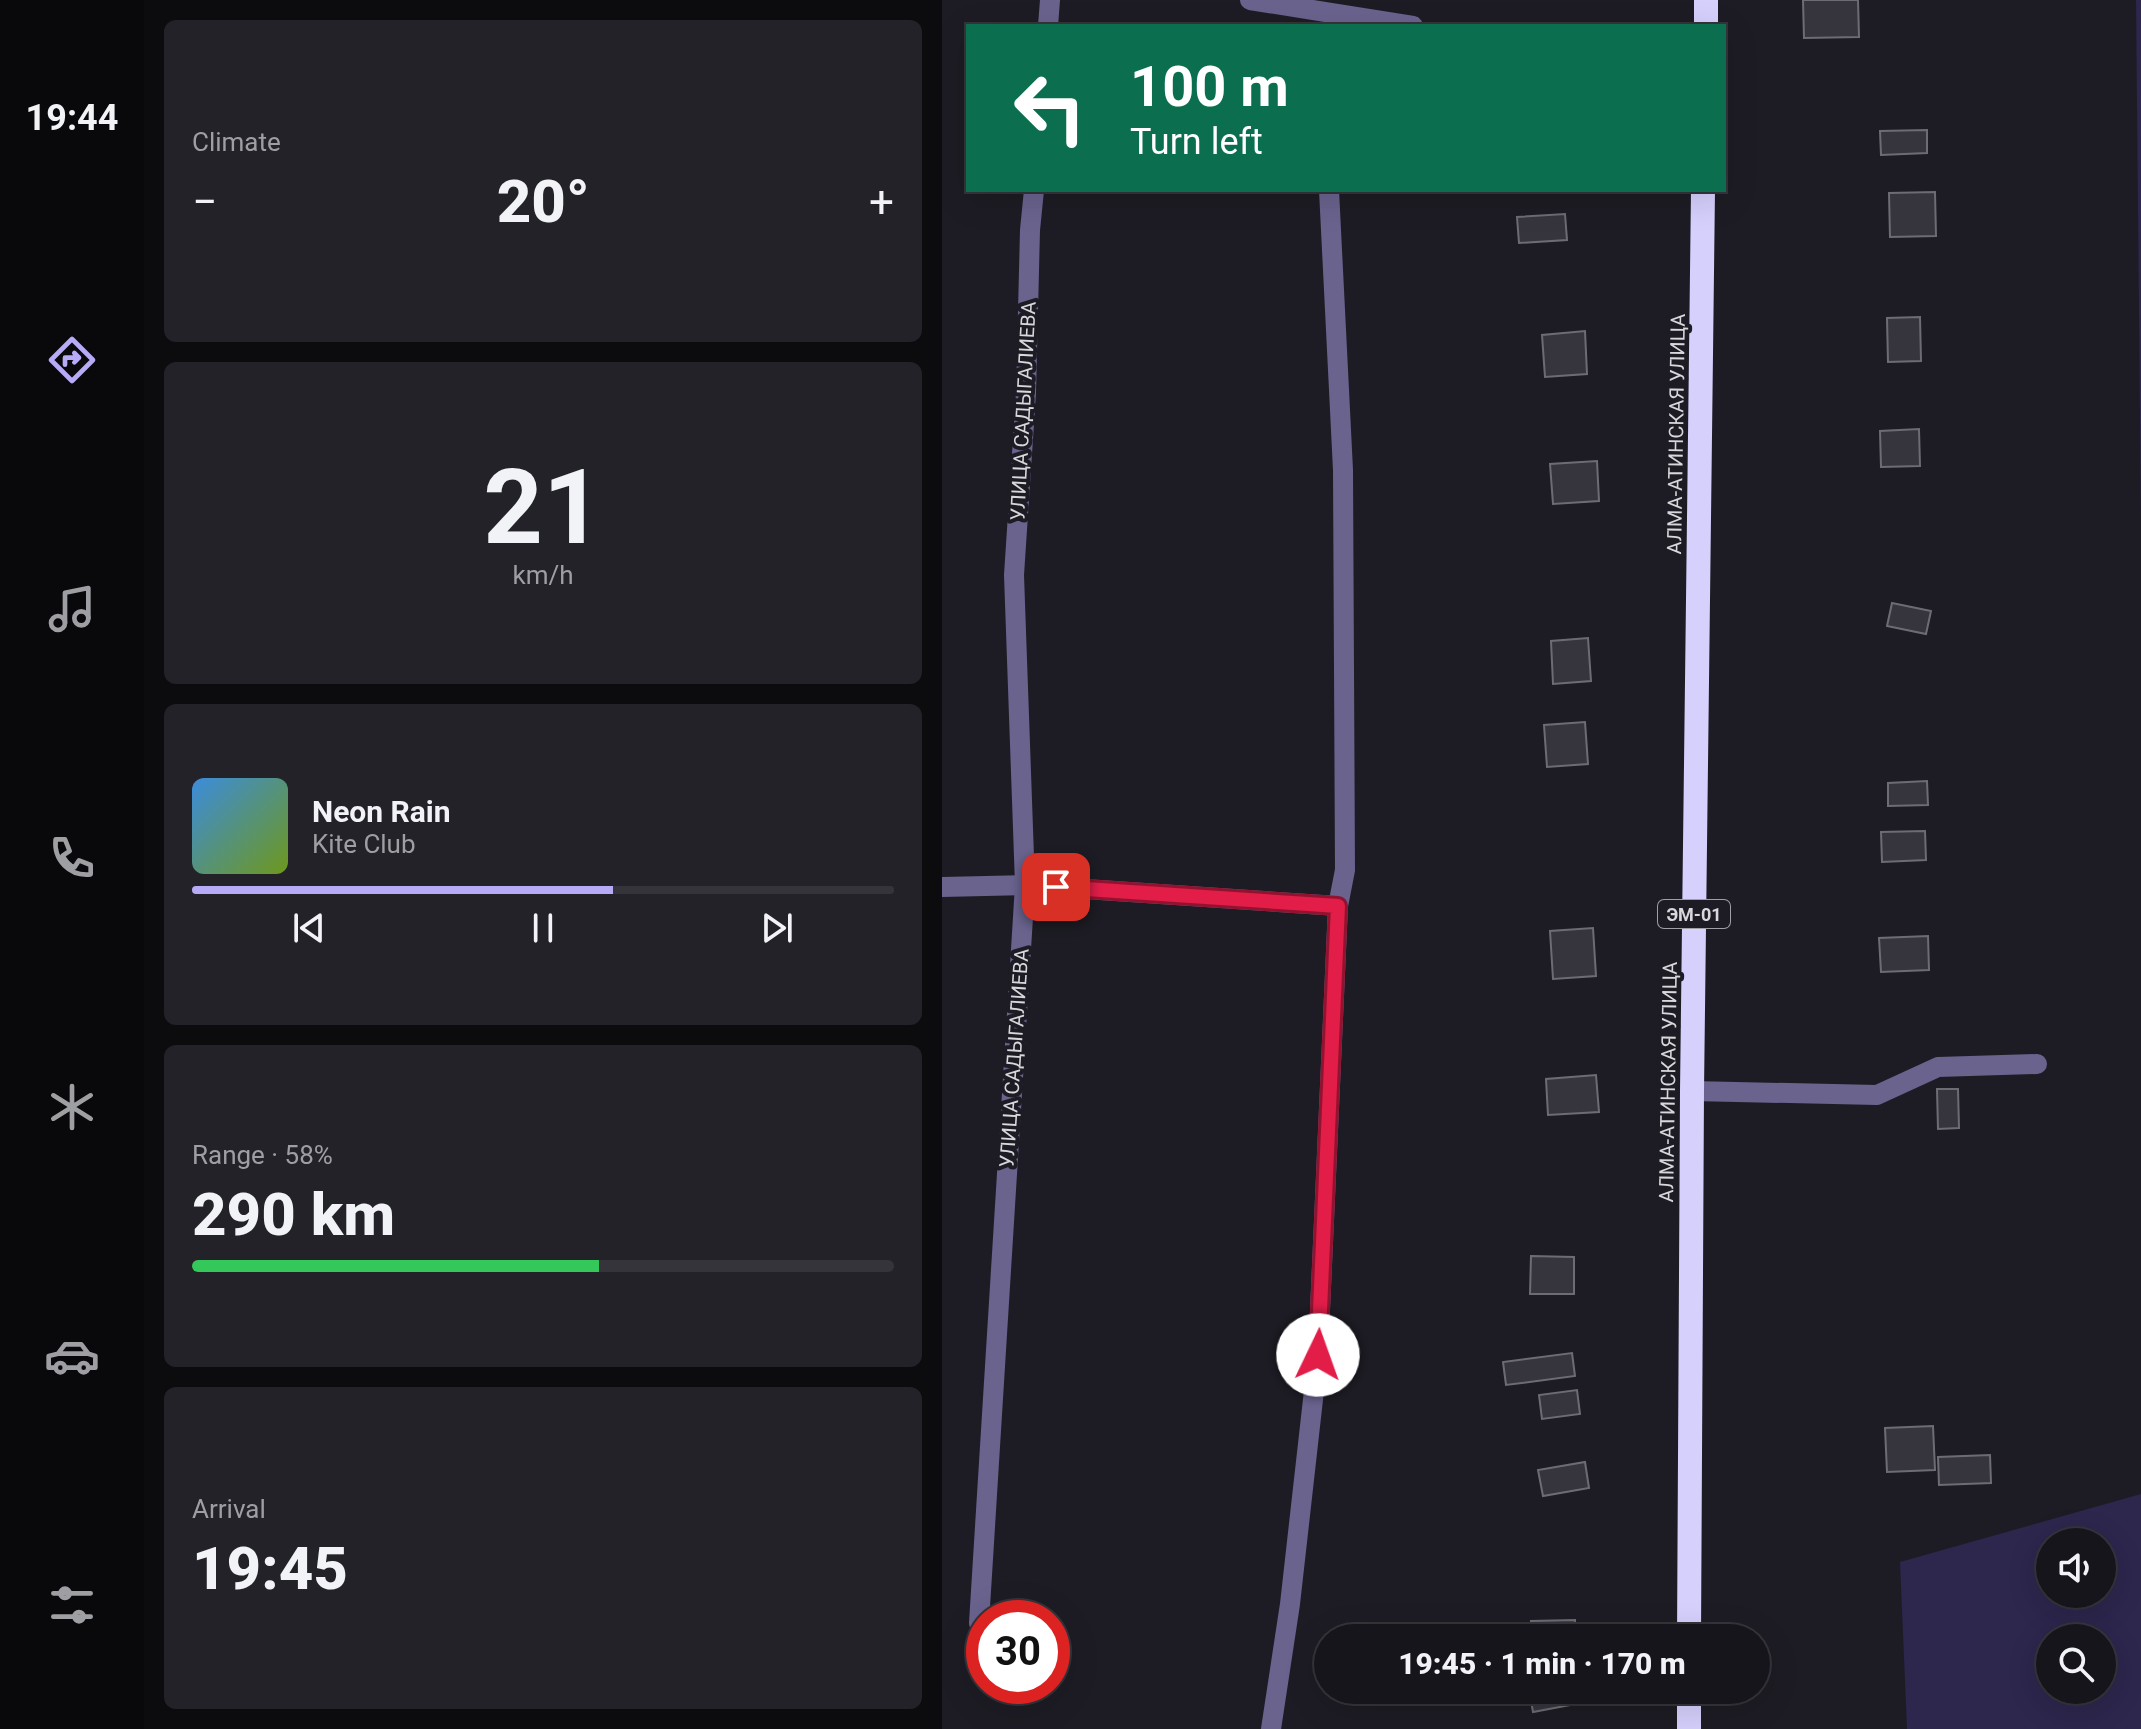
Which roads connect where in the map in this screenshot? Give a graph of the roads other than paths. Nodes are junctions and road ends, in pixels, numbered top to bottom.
1 (1050, 0) edge
2 (1250, 0) edge
3 (1706, 0) edge
4 (1320, 19) edge
5 (1048, 24) edge
6 (1386, 24) edge
7 (1706, 24) edge
8 (1034, 192) edge
9 (1329, 192) edge
10 (1703, 192) edge
11 (1025, 885) junction
12 (942, 887) edge
13 (1338, 906) junction
14 (2037, 1064) dead end
15 (1692, 1091) junction
16 (980, 1600) edge
17 (1689, 1624) edge
18 (1689, 1704) edge
19 (1271, 1729) edge
20 (1689, 1729) edge

1 - 5 street
2 - 4 street
3 - 7 highway
4 - 6 street
8 - 11 street, УЛИЦА САДЫГАЛИЕВА
9 - 13 street
10 - 15 highway, АЛМА-АТИНСКАЯ УЛИЦА / ЭМ-01
11 - 12 street
11 - 13 street
11 - 16 street, УЛИЦА САДЫГАЛИЕВА
13 - 19 street
14 - 15 street
15 - 17 highway, АЛМА-АТИНСКАЯ УЛИЦА / ЭМ-01
18 - 20 highway

